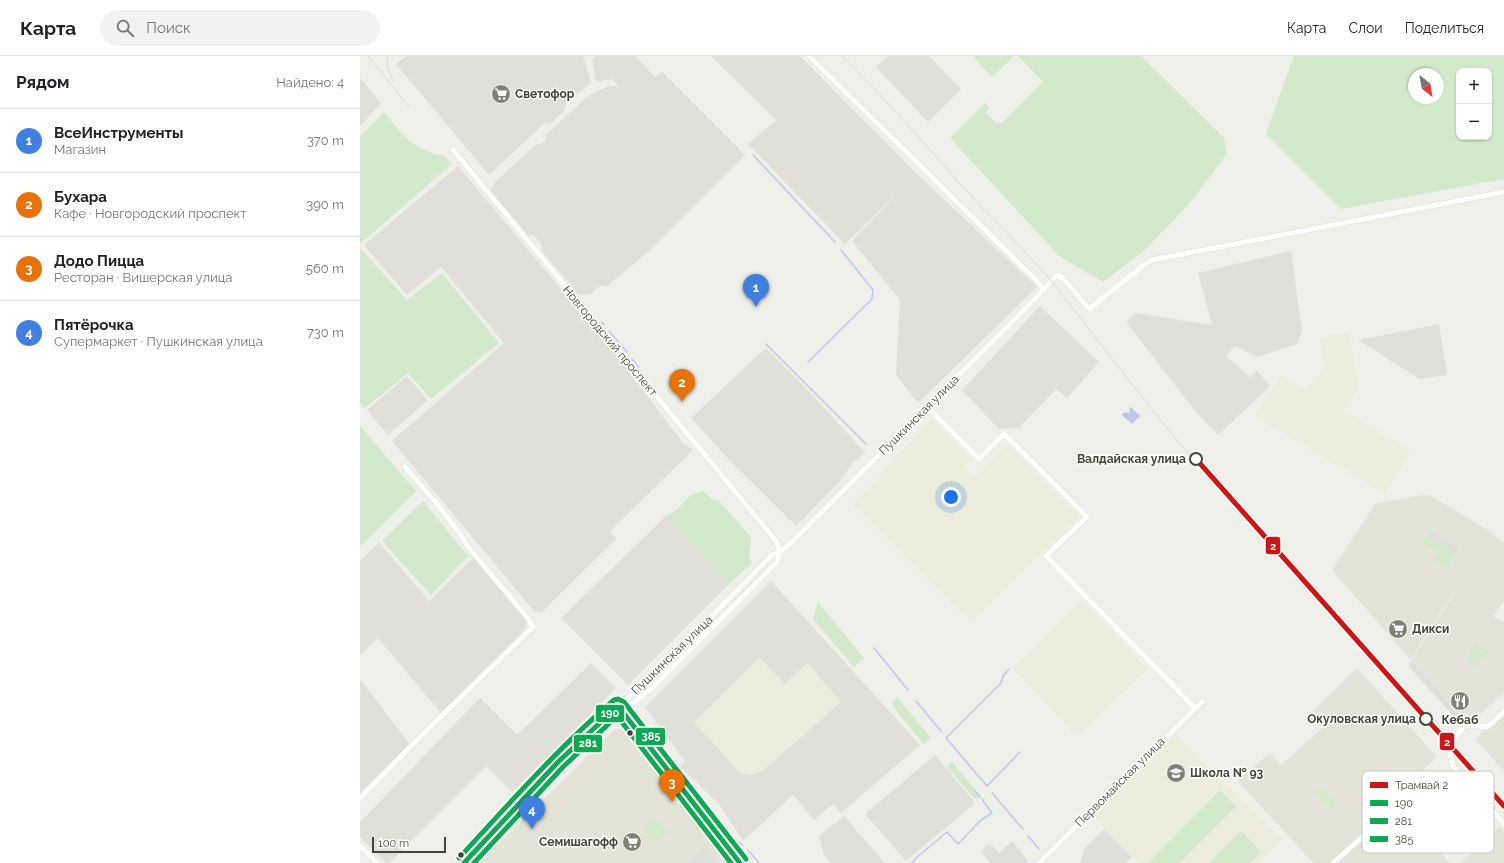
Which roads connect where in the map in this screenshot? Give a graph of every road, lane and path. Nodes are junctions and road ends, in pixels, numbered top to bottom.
1 (809, 56) edge
2 (453, 150) dead end
3 (1504, 192) edge
4 (1044, 290) junction
5 (927, 407) junction
6 (405, 467) dead end
7 (780, 552) junction
8 (1202, 702) dead end
9 (618, 706) junction
10 (1195, 708) junction
11 (623, 711) junction
12 (1504, 712) edge
13 (1457, 771) edge
14 (360, 798) edge
15 (1494, 813) edge
16 (1504, 824) edge
17 (1362, 837) edge
18 (360, 846) edge
19 (734, 857) junction
20 (377, 863) edge
21 (464, 863) edge
22 (471, 863) edge
23 (728, 863) edge
24 (740, 863) edge
25 (1039, 863) edge
26 (1333, 863) edge

1 - 4 street
2 - 7 street, Новгородский проспект
3 - 4 street, Пушкинская улица
4 - 5 street, Пушкинская улица
5 - 7 street, Пушкинская улица
5 - 10 street
6 - 14 street
7 - 9 street, Пушкинская улица
7 - 11 street, Пушкинская улица
8 - 10 street, Первомайская улица
9 - 11 street
9 - 21 street, Пушкинская улица
10 - 25 street, Первомайская улица
11 - 19 street
11 - 22 street, Пушкинская улица
12 - 13 street
15 - 16 street
17 - 26 street
18 - 20 street
19 - 23 street
19 - 24 street

